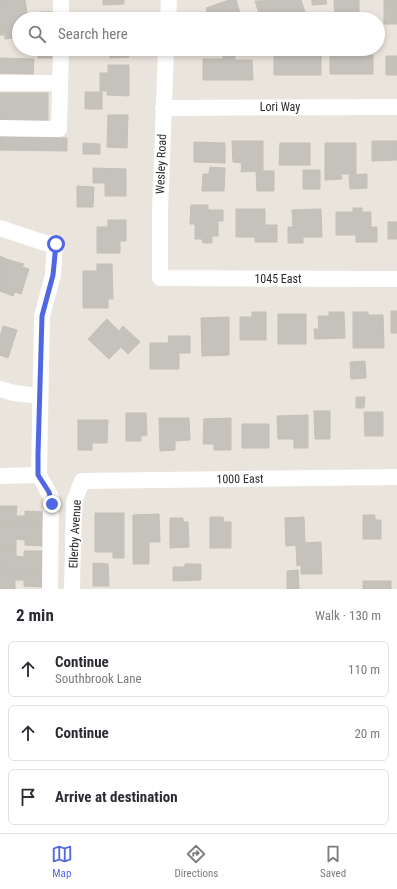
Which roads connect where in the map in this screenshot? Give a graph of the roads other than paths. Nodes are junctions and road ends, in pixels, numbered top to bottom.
1 (169, 0) edge
2 (168, 12) edge
3 (60, 56) edge
4 (166, 56) edge
5 (0, 83) edge
6 (60, 83) junction
7 (397, 107) edge
8 (164, 108) junction
9 (0, 128) edge
10 (0, 228) edge
11 (160, 278) joint
12 (397, 279) edge
13 (0, 389) edge
14 (40, 396) junction
15 (38, 475) junction
16 (0, 476) edge
17 (397, 477) edge
18 (82, 480) joint
19 (50, 589) edge
20 (72, 589) edge

1 - 2 street
3 - 6 street
4 - 8 street, Wesley Road
5 - 6 street
6 - 9 street
7 - 8 street, Lori Way
8 - 11 street, Wesley Road
10 - 14 street
11 - 12 street, 1045 East
13 - 14 street
14 - 15 street
15 - 16 street
15 - 19 street
17 - 18 street, 1000 East
18 - 20 street, Ellerby Avenue

